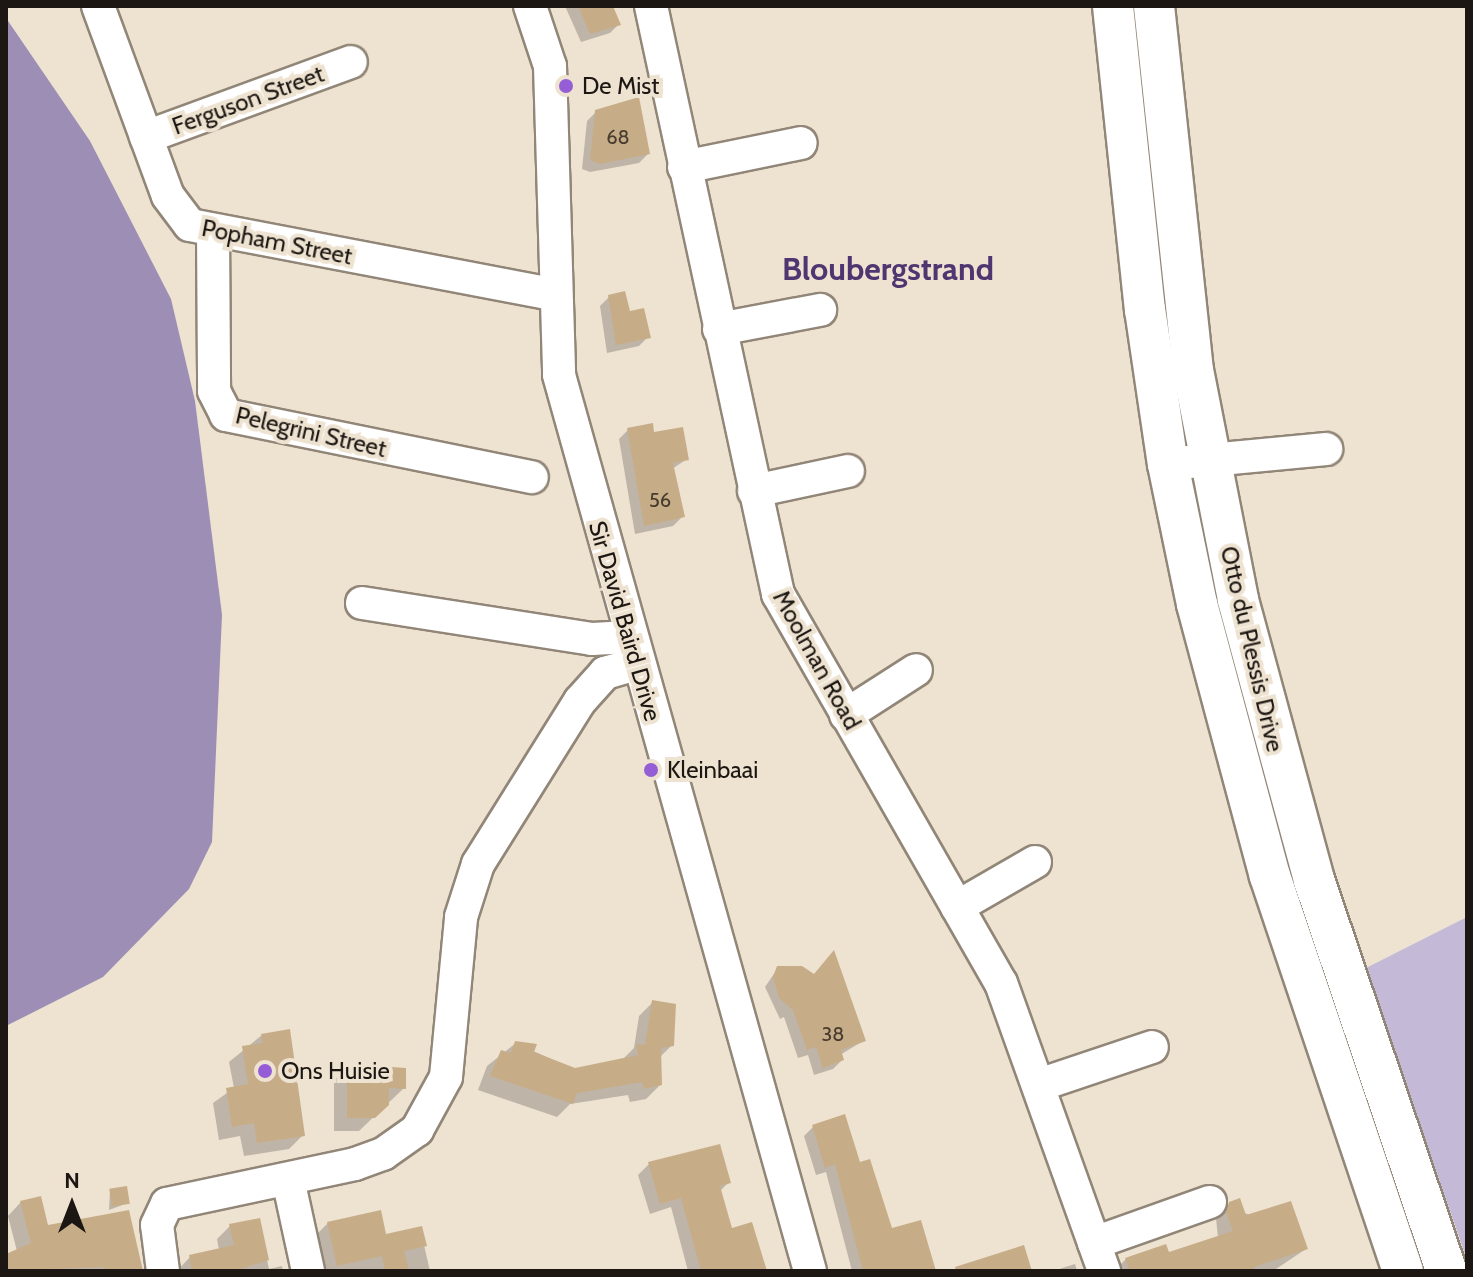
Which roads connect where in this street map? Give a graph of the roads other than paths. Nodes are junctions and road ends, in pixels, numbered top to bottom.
1 (98, 6) edge
2 (530, 6) edge
3 (651, 6) edge
4 (1113, 6) edge
5 (1154, 6) edge
6 (351, 62) dead end
7 (146, 137) junction
8 (801, 143) dead end
9 (684, 167) junction
10 (213, 230) junction
11 (553, 294) junction
12 (820, 310) dead end
13 (719, 329) junction
14 (1326, 449) dead end
15 (1210, 458) junction
16 (1168, 464) junction
17 (848, 471) dead end
18 (532, 477) dead end
19 (754, 491) junction
20 (362, 603) dead end
21 (633, 651) junction
22 (916, 670) dead end
23 (846, 715) junction
24 (1035, 862) dead end
25 (957, 907) junction
26 (1363, 1031) junction
27 (1326, 1044) junction
28 (1152, 1047) dead end
29 (1039, 1085) junction
30 (288, 1179) junction
31 (1210, 1202) dead end
32 (1099, 1257) edge
33 (163, 1271) edge
34 (308, 1271) edge
35 (810, 1271) edge
36 (1403, 1271) edge
37 (1446, 1271) edge

1 - 7 street, Popham Street
2 - 11 street, Sir David Baird Drive
3 - 9 street, Moolman Road
4 - 16 main road, Otto du Plessis Drive
5 - 15 main road, Otto du Plessis Drive
6 - 7 street, Ferguson Street
7 - 10 street, Popham Street
8 - 9 street
9 - 13 street, Moolman Road
10 - 11 street, Popham Street
10 - 18 street, Pelegrini Street
11 - 21 street, Sir David Baird Drive
12 - 13 street
13 - 19 street, Moolman Road
14 - 15 street
15 - 16 street
15 - 26 main road, Otto du Plessis Drive
16 - 27 main road, Otto du Plessis Drive
17 - 19 street
19 - 23 street, Moolman Road
20 - 21 street
21 - 30 street
21 - 35 street, Sir David Baird Drive
22 - 23 street
23 - 25 street, Moolman Road
24 - 25 street
25 - 29 street, Moolman Road
26 - 27 main road
26 - 37 main road, Otto du Plessis Drive
27 - 36 main road, Otto du Plessis Drive
28 - 29 street
29 - 32 street, Moolman Road
30 - 33 street
30 - 34 street
31 - 32 street

